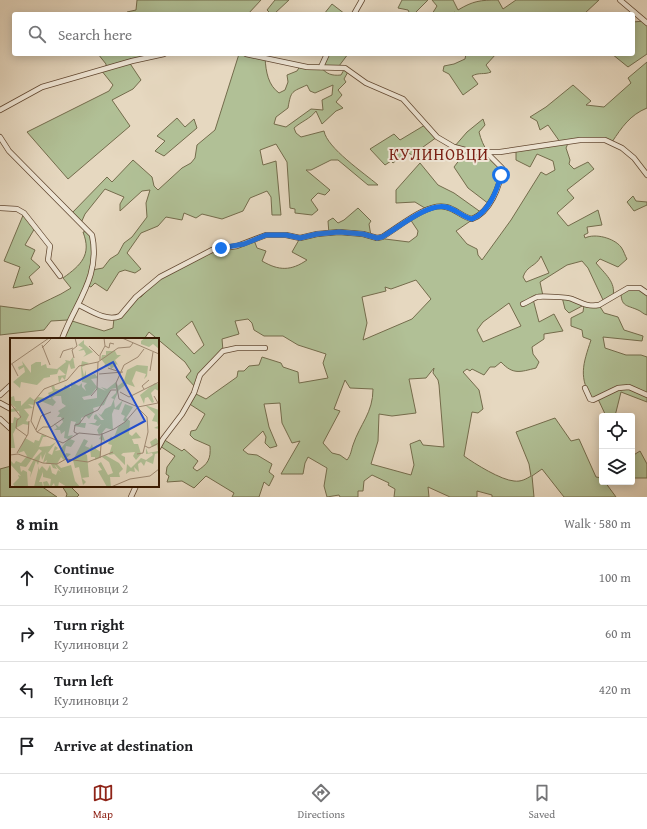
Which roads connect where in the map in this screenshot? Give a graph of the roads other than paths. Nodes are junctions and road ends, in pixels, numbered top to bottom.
1 (362, 0) edge
2 (620, 0) edge
3 (355, 12) edge
4 (634, 12) edge
5 (635, 13) edge
6 (647, 23) edge
7 (155, 56) edge
8 (255, 56) edge
9 (326, 56) edge
10 (321, 67) junction
11 (0, 110) edge
12 (0, 137) edge
13 (486, 152) junction
14 (647, 176) edge
15 (0, 208) edge
16 (60, 276) dead end
17 (647, 293) edge
18 (523, 304) dead end
19 (79, 305) junction
20 (62, 338) edge
21 (265, 348) dead end
22 (10, 386) edge
23 (585, 388) dead end
24 (647, 394) edge
25 (0, 395) edge
26 (0, 403) edge
27 (10, 408) edge
28 (0, 419) edge
29 (10, 428) edge
30 (159, 446) edge
31 (136, 487) edge
32 (131, 497) edge

1 - 3 street
2 - 4 street
5 - 6 street
7 - 11 street
8 - 10 street
9 - 10 street
10 - 13 street
12 - 19 street
13 - 14 street
13 - 19 street
15 - 16 street
17 - 18 street
19 - 20 street
21 - 30 street
22 - 25 street
23 - 24 street
26 - 27 street
28 - 29 street
31 - 32 street

